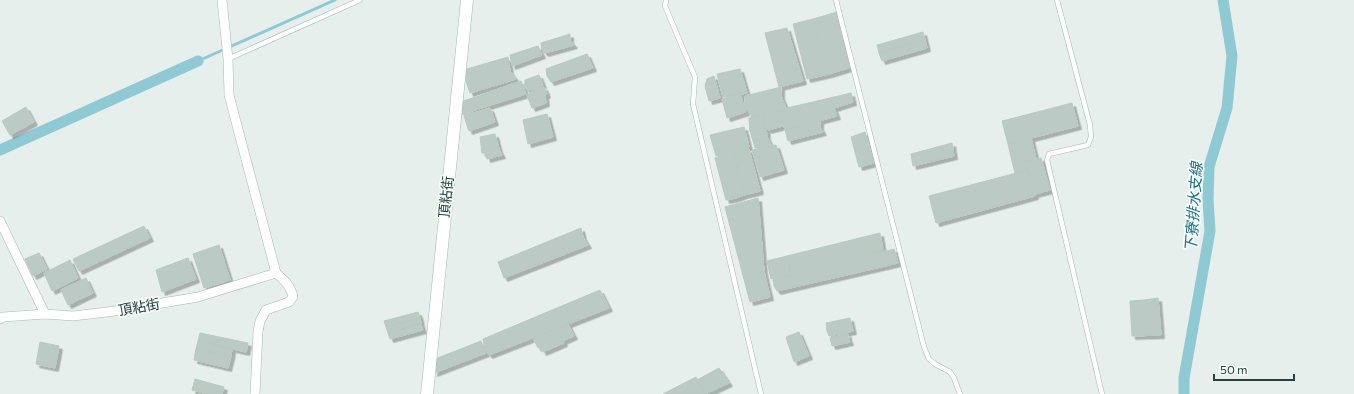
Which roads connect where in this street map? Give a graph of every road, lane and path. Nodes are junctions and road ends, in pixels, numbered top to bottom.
1 (222, 0) edge
2 (360, 0) edge
3 (467, 0) edge
4 (666, 0) edge
5 (836, 0) edge
6 (1057, 0) edge
7 (228, 60) junction
8 (0, 221) edge
9 (276, 273) junction
10 (45, 314) junction
11 (0, 319) edge
12 (255, 394) edge
13 (427, 394) edge
14 (761, 394) edge
15 (960, 394) edge
16 (1102, 394) edge

1 - 7 street
2 - 7 lane
3 - 13 street, 頂粘街
4 - 14 lane
5 - 15 lane
6 - 16 lane
7 - 9 street
8 - 10 street
9 - 10 street, 頂粘街
9 - 12 street
10 - 11 street, 頂粘街

